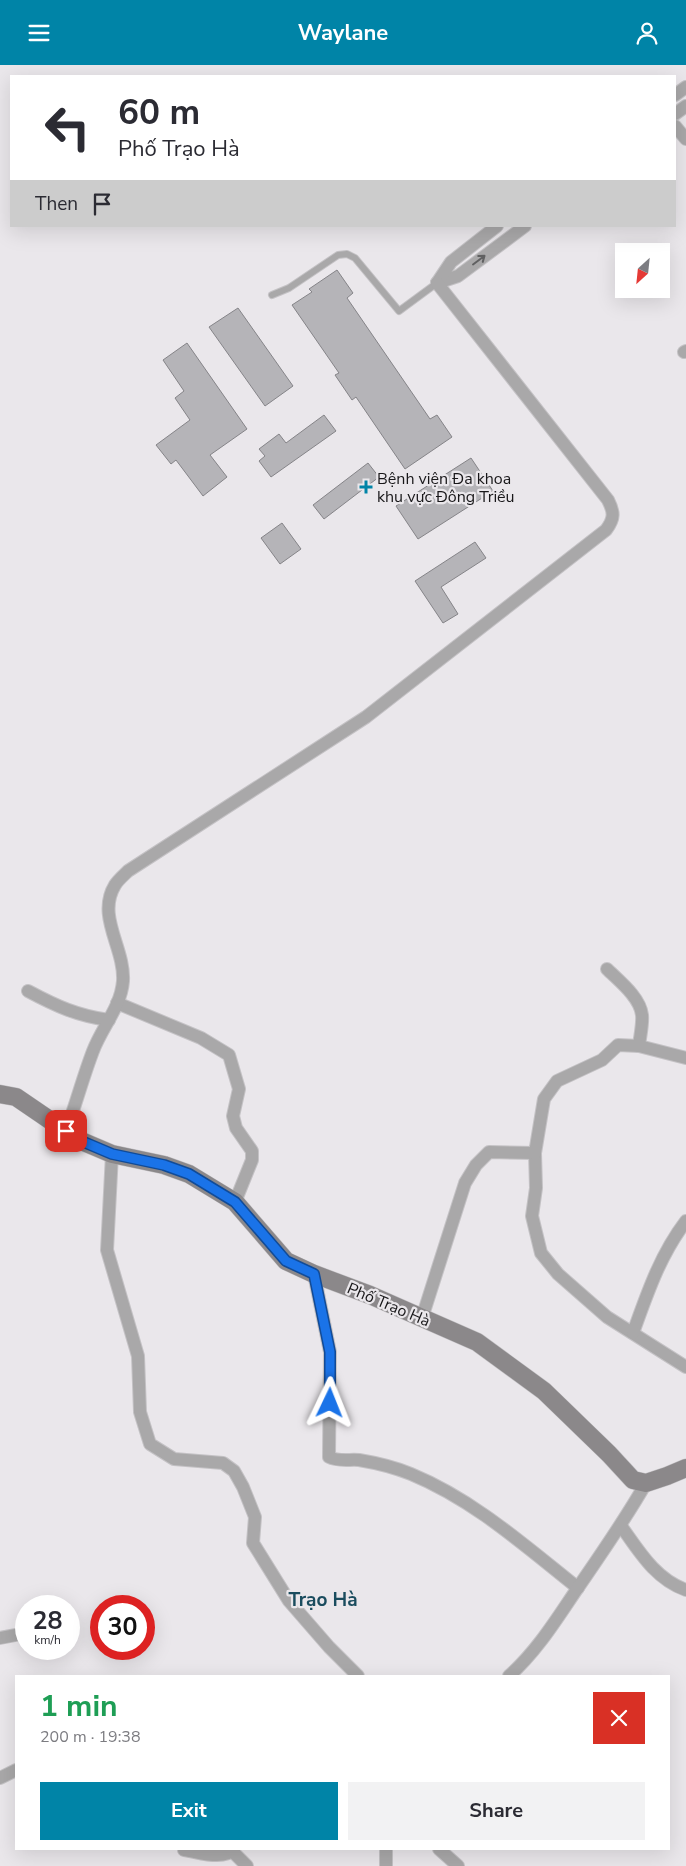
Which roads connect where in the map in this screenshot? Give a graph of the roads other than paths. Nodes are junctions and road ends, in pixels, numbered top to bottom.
1 (676, 127) edge
2 (686, 139) edge
3 (496, 227) edge
4 (524, 227) edge
5 (437, 283) junction
6 (272, 295) dead end
7 (607, 969) dead end
8 (28, 991) dead end
9 (117, 1003) junction
10 (109, 1020) junction
11 (639, 1046) junction
12 (686, 1058) edge
13 (0, 1093) edge
14 (66, 1131) junction
15 (535, 1153) junction
16 (112, 1154) junction
17 (235, 1202) junction
18 (686, 1221) edge
19 (314, 1274) junction
20 (422, 1318) junction
21 (633, 1333) junction
22 (686, 1367) edge
23 (686, 1468) edge
24 (646, 1483) junction
25 (621, 1526) junction
26 (578, 1588) junction
27 (686, 1590) edge
28 (15, 1635) edge
29 (0, 1638) edge
30 (357, 1675) edge
31 (510, 1675) edge
32 (15, 1770) edge
33 (0, 1778) edge
34 (184, 1850) edge
35 (233, 1850) edge
36 (386, 1850) edge
37 (440, 1850) edge
38 (247, 1866) edge
39 (386, 1866) edge
40 (458, 1866) edge

1 - 2 street
3 - 5 street
5 -> 4 street
5 - 6 lane
5 - 9 street
7 - 11 street
8 - 10 street
9 - 10 street
9 - 17 street
10 - 14 street
11 - 12 street
11 - 15 street
13 - 14 street, Phố Trạo Hà
14 - 16 street, Phố Trạo Hà
15 - 20 street
15 - 21 street
16 - 17 street, Phố Trạo Hà
16 - 30 street
17 - 19 street, Phố Trạo Hà
18 - 21 street
19 - 20 street, Phố Trạo Hà
19 - 26 street
20 - 24 street, Phố Trạo Hà
21 - 22 street
23 - 24 street
24 - 25 street
25 - 26 street
25 - 27 street
26 - 31 street
28 - 29 street
32 - 33 street
34 - 35 street
35 - 38 street
36 - 39 street
37 - 40 street

